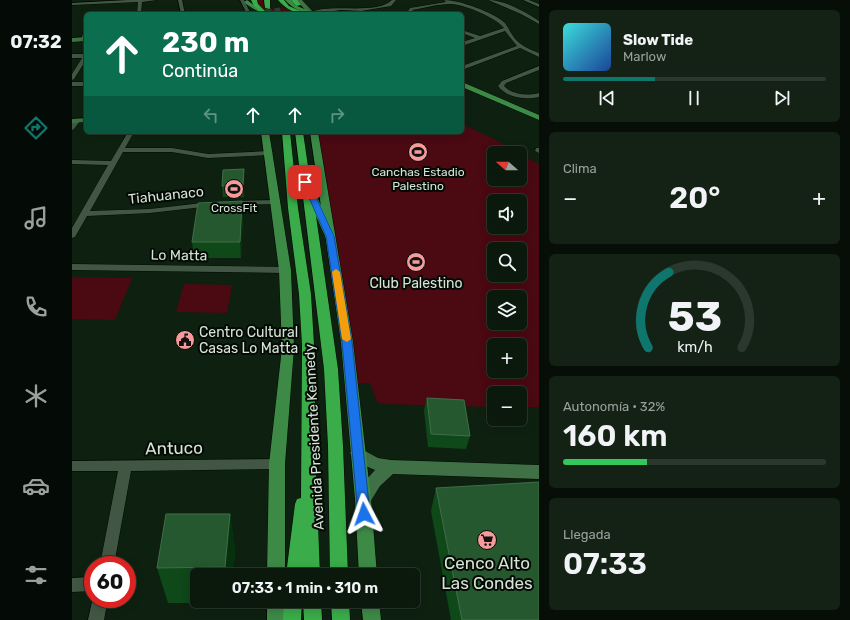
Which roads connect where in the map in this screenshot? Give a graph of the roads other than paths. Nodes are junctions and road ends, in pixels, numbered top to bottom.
1 (140, 0) edge
2 (155, 0) edge
3 (180, 0) edge
4 (254, 0) edge
5 (267, 0) edge
6 (281, 0) edge
7 (288, 0) edge
8 (394, 0) edge
9 (490, 0) edge
10 (525, 0) edge
11 (246, 1) edge
12 (448, 1) edge
13 (92, 2) edge
14 (297, 3) edge
15 (72, 4) edge
16 (539, 6) edge
17 (90, 9) dead end
18 (267, 11) edge
19 (139, 12) edge
20 (183, 12) edge
21 (248, 12) edge
22 (298, 12) edge
23 (302, 12) edge
24 (309, 12) edge
25 (321, 12) edge
26 (412, 12) edge
27 (539, 23) edge
28 (506, 29) junction
29 (464, 33) edge
30 (480, 38) junction
31 (72, 40) edge
32 (84, 40) edge
33 (464, 43) edge
34 (521, 46) junction
35 (539, 55) edge
36 (72, 56) edge
37 (84, 56) edge
38 (84, 59) edge
39 (464, 67) edge
40 (539, 68) edge
41 (72, 78) edge
42 (464, 79) edge
43 (72, 84) edge
44 (84, 84) edge
45 (464, 85) edge
46 (508, 92) junction
47 (500, 95) junction
48 (539, 95) edge
49 (539, 113) edge
50 (539, 118) edge
51 (84, 120) edge
52 (74, 123) edge
53 (130, 134) edge
54 (266, 134) edge
55 (286, 134) edge
56 (299, 134) edge
57 (314, 134) edge
58 (120, 150) junction
59 (269, 153) junction
60 (72, 162) edge
61 (112, 163) junction
62 (305, 182) junction
63 (276, 202) junction
64 (83, 214) junction
65 (72, 235) edge
66 (330, 236) junction
67 (72, 267) edge
68 (285, 270) junction
69 (358, 453) junction
70 (277, 464) junction
71 (72, 466) edge
72 (125, 466) junction
73 (391, 467) junction
74 (539, 472) edge
75 (308, 473) junction
76 (363, 499) junction
77 (109, 556) edge
78 (276, 568) edge
79 (296, 568) edge
80 (311, 568) edge
81 (339, 568) edge
82 (368, 568) edge
83 (84, 584) edge
84 (72, 585) edge
85 (98, 608) edge
86 (276, 608) edge
87 (293, 608) edge
88 (312, 608) edge
89 (340, 608) edge
90 (371, 608) edge
91 (96, 620) edge
92 (276, 620) edge
93 (292, 620) edge
94 (313, 620) edge
95 (341, 620) edge
96 (372, 620) edge

1 - 2 street
1 - 13 street
1 - 19 street
3 - 20 street
4 - 18 highway
5 - 18 highway
6 - 22 highway
7 - 14 main road
8 - 25 street
9 - 27 street
10 - 16 street
11 - 18 main road
11 - 21 main road
12 - 26 street
12 - 28 street
13 - 15 street
13 - 17 street
14 - 23 main road
14 - 24 main road
28 - 30 street
28 - 34 street
29 - 30 street
30 - 33 street
31 - 32 street
34 - 35 street
34 - 39 street
36 - 37 street
38 - 41 street
40 - 46 street
42 - 47 main road
43 - 44 street
45 - 50 main road
46 - 47 street
46 - 48 street
47 - 49 main road
51 - 52 street
53 - 58 street
54 - 59 main road
55 - 75 highway, Avenida Presidente Kennedy
56 - 62 highway, Avenida Presidente Kennedy
57 - 66 main road
58 - 59 street
58 - 61 street
59 - 63 main road
60 - 61 street
61 - 64 street
62 - 66 highway
62 - 81 highway, Avenida Presidente Kennedy
63 - 64 street, Tiahuanaco
63 - 68 main road
64 - 65 street
66 - 69 main road
67 - 68 street, Lo Matta
68 - 70 main road
69 - 73 street
69 - 76 main road
70 - 72 street, Antuco
70 - 78 main road
71 - 72 street, Antuco
72 - 77 street
73 - 74 street
73 - 76 street
75 - 79 highway
75 - 80 highway, Avenida Presidente Kennedy
76 - 82 main road
83 - 84 street
85 - 91 street
86 - 92 main road
87 - 93 highway
88 - 94 highway
89 - 95 highway
90 - 96 main road

